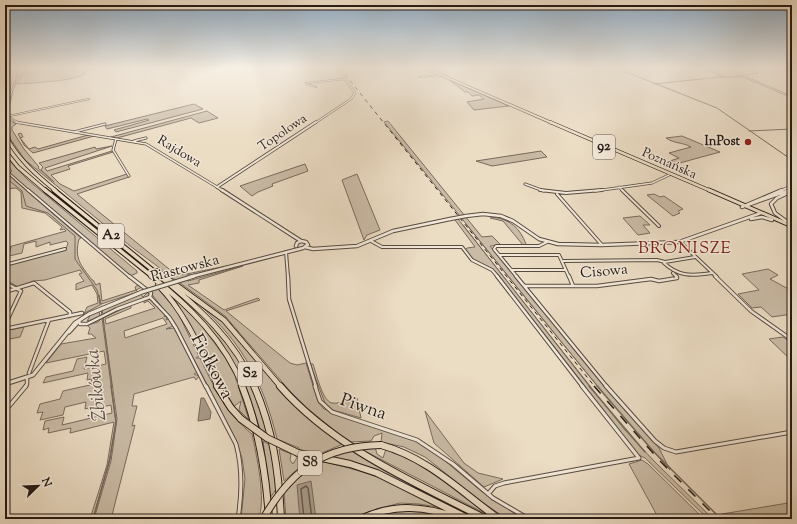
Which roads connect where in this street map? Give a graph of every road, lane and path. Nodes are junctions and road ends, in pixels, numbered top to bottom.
1 (13, 92) edge
2 (355, 92) edge
3 (480, 92) edge
4 (781, 92) edge
5 (792, 97) edge
6 (89, 99) dead end
7 (9, 116) junction
8 (105, 124) dead end
9 (560, 127) junction
10 (72, 132) junction
11 (5, 135) edge
12 (146, 138) dead end
13 (116, 139) junction
14 (132, 141) junction
15 (5, 151) edge
16 (5, 170) edge
17 (669, 175) junction
18 (129, 176) dead end
19 (526, 184) dead end
20 (218, 187) junction
21 (619, 187) junction
22 (792, 189) edge
23 (557, 194) junction
24 (751, 204) junction
25 (744, 206) junction
26 (756, 211) junction
27 (760, 214) junction
28 (772, 220) junction
29 (740, 221) junction
30 (659, 226) dead end
31 (792, 226) edge
32 (294, 236) junction
33 (301, 241) junction
34 (371, 241) junction
35 (547, 242) junction
36 (679, 242) junction
37 (297, 243) junction
38 (602, 245) junction
39 (306, 246) junction
40 (297, 247) junction
41 (65, 249) dead end
42 (288, 251) junction
43 (499, 255) junction
44 (695, 257) junction
45 (563, 261) junction
46 (663, 262) junction
47 (5, 265) edge
48 (148, 266) junction
49 (141, 268) junction
50 (511, 270) junction
51 (566, 270) junction
52 (673, 273) junction
53 (712, 273) junction
54 (5, 283) edge
55 (524, 286) junction
56 (573, 286) junction
57 (23, 287) junction
58 (5, 288) edge
59 (16, 289) junction
60 (8, 291) junction
61 (21, 291) junction
62 (150, 297) junction
63 (5, 302) edge
64 (84, 315) junction
65 (70, 316) junction
66 (49, 320) junction
67 (79, 321) junction
68 (90, 322) junction
69 (5, 325) edge
70 (5, 329) edge
71 (792, 340) edge
72 (29, 373) dead end
73 (27, 378) junction
74 (5, 384) edge
75 (5, 411) edge
76 (792, 432) edge
77 (488, 494) junction
78 (238, 519) edge
79 (263, 519) edge
80 (268, 519) edge
81 (282, 519) edge
82 (360, 519) edge
83 (461, 519) edge
84 (469, 519) edge
85 (486, 519) edge
86 (499, 519) edge
87 (529, 519) edge

1 - 7 street
2 - 20 street, Topolowa
3 - 9 main road, Poznańska / 92
4 - 5 street
6 - 7 street
7 - 10 street, Rajdowa
8 - 10 street
9 - 17 main road, Poznańska / 92
9 - 25 main road, Poznańska / 92
10 - 13 street, Rajdowa
11 - 48 highway, A2
12 - 14 street
13 - 14 street, Rajdowa
13 - 18 street
14 - 20 street, Rajdowa
15 - 49 highway, S2
16 - 62 street, Fiołkowa
17 - 21 street
17 - 25 main road, Poznańska / 92
19 - 23 street
20 - 32 street, Rajdowa
21 - 23 street
21 - 30 street
22 - 24 street
22 - 25 street
22 - 31 street
23 - 38 street
24 - 25 street
24 - 26 street
25 - 26 main road, Poznańska / 92
25 - 27 main road, Poznańska / 92
26 - 27 main road, Poznańska / 92
27 - 28 main road, Poznańska / 92
27 - 29 street
27 - 31 main road, Poznańska / 92
28 - 29 street
28 - 31 main road, Poznańska / 92
29 - 36 street
32 - 33 street, Rajdowa
32 - 37 street
33 - 37 street
33 - 39 street, Rajdowa
34 - 35 street, bridge
34 - 39 street
34 - 77 street
35 - 38 street
35 - 43 street
36 - 38 street
36 - 44 street
37 - 40 street
39 - 40 street, Piastowska
40 - 42 street, Piastowska
41 - 47 street
42 - 64 street, Piastowska, bridge
42 - 77 street, Piwna
43 - 45 street
43 - 50 street
44 - 46 street
44 - 53 street
45 - 46 street
45 - 51 street
46 - 52 street
48 - 81 highway, S2
48 - 85 highway
49 - 80 highway, S2
49 - 84 highway, bridge
50 - 51 street
50 - 55 street
51 - 56 street
52 - 53 street
52 - 56 street, Cisowa
53 - 71 street
54 - 59 street
55 - 56 street, Cisowa
55 - 76 street
57 - 59 street
57 - 61 street
57 - 65 street
58 - 60 street
59 - 60 street
59 - 61 street
60 - 63 street
61 - 69 street
62 - 68 street
62 - 78 street, Fiołkowa
64 - 65 street
64 - 67 street, Piastowska
64 - 68 street
65 - 66 street
66 - 70 street
66 - 72 street
67 - 68 street
67 - 73 street, Piastowska
73 - 74 street
73 - 75 street
77 - 87 street, Piwna
79 - 86 highway, S8, bridge
82 - 83 highway

